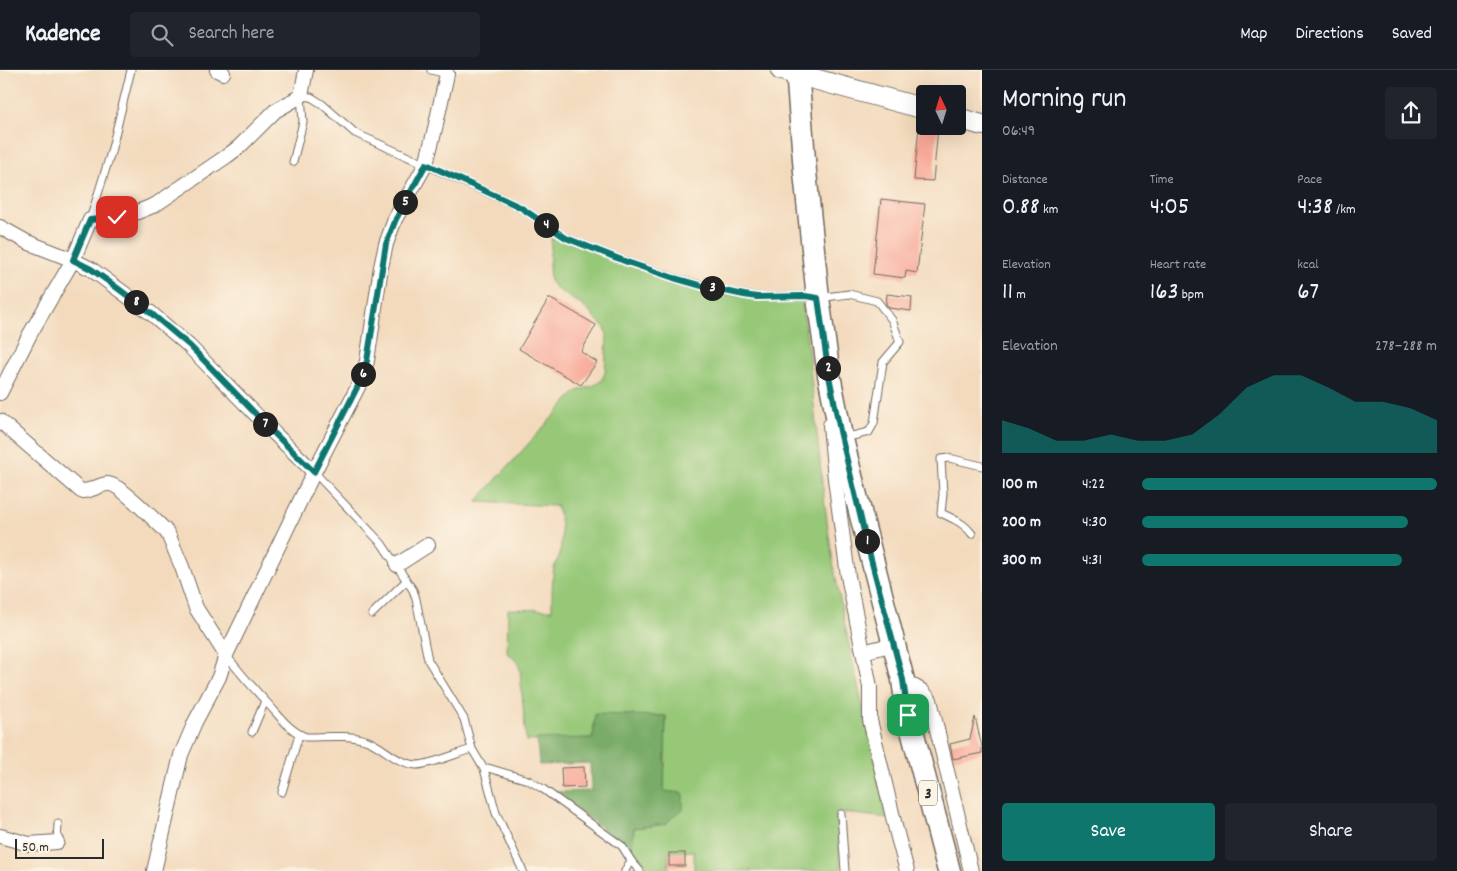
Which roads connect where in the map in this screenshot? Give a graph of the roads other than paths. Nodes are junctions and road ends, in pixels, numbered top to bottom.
1 (131, 70) edge
2 (306, 70) edge
3 (432, 70) edge
4 (791, 71) edge
5 (449, 72) edge
6 (301, 96) junction
7 (916, 106) edge
8 (966, 120) edge
9 (982, 125) edge
10 (293, 162) dead end
11 (426, 164) junction
12 (90, 220) junction
13 (0, 227) edge
14 (73, 260) junction
15 (818, 298) junction
16 (829, 376) junction
17 (0, 393) edge
18 (0, 421) edge
19 (842, 438) junction
20 (982, 466) edge
21 (314, 472) junction
22 (972, 534) dead end
23 (428, 546) dead end
24 (397, 565) junction
25 (406, 581) junction
26 (372, 614) dead end
27 (894, 644) junction
28 (863, 652) junction
29 (226, 655) junction
30 (903, 680) junction
31 (265, 701) junction
32 (252, 732) dead end
33 (299, 735) junction
34 (472, 749) junction
35 (484, 769) junction
36 (282, 792) dead end
37 (841, 814) dead end
38 (58, 824) dead end
39 (0, 836) edge
40 (57, 842) joint
41 (632, 862) junction
42 (154, 871) edge
43 (523, 871) edge
44 (625, 871) edge
45 (640, 871) edge
46 (845, 871) edge
47 (907, 871) edge
48 (949, 871) edge
49 (972, 871) edge

1 - 12 lane
2 - 6 street
3 - 5 lane
4 - 7 street
4 - 15 main road, 3
5 - 11 street
6 - 10 lane
6 - 11 lane
6 - 12 street
8 - 9 street
11 - 15 lane
11 - 21 street
12 - 14 street
13 - 14 street
14 - 17 street
14 - 21 street
15 - 16 main road, 3
15 - 19 lane
16 - 19 main road, 3
16 - 28 street
18 - 29 street
19 - 27 main road, 3
20 - 22 lane
21 - 24 lane
21 - 29 street
23 - 24 street
24 - 25 lane
25 - 26 lane
25 - 34 lane
27 - 28 street
27 - 30 main road, 3
28 - 47 street
29 - 31 lane
29 - 42 street
30 - 48 main road, 3
30 - 49 street
31 - 32 lane
31 - 33 lane
33 - 34 lane
33 - 36 lane
34 - 35 lane
35 - 41 lane
35 - 43 lane
37 - 46 lane
38 - 40 lane
39 - 40 street
41 - 44 lane
41 - 45 lane

